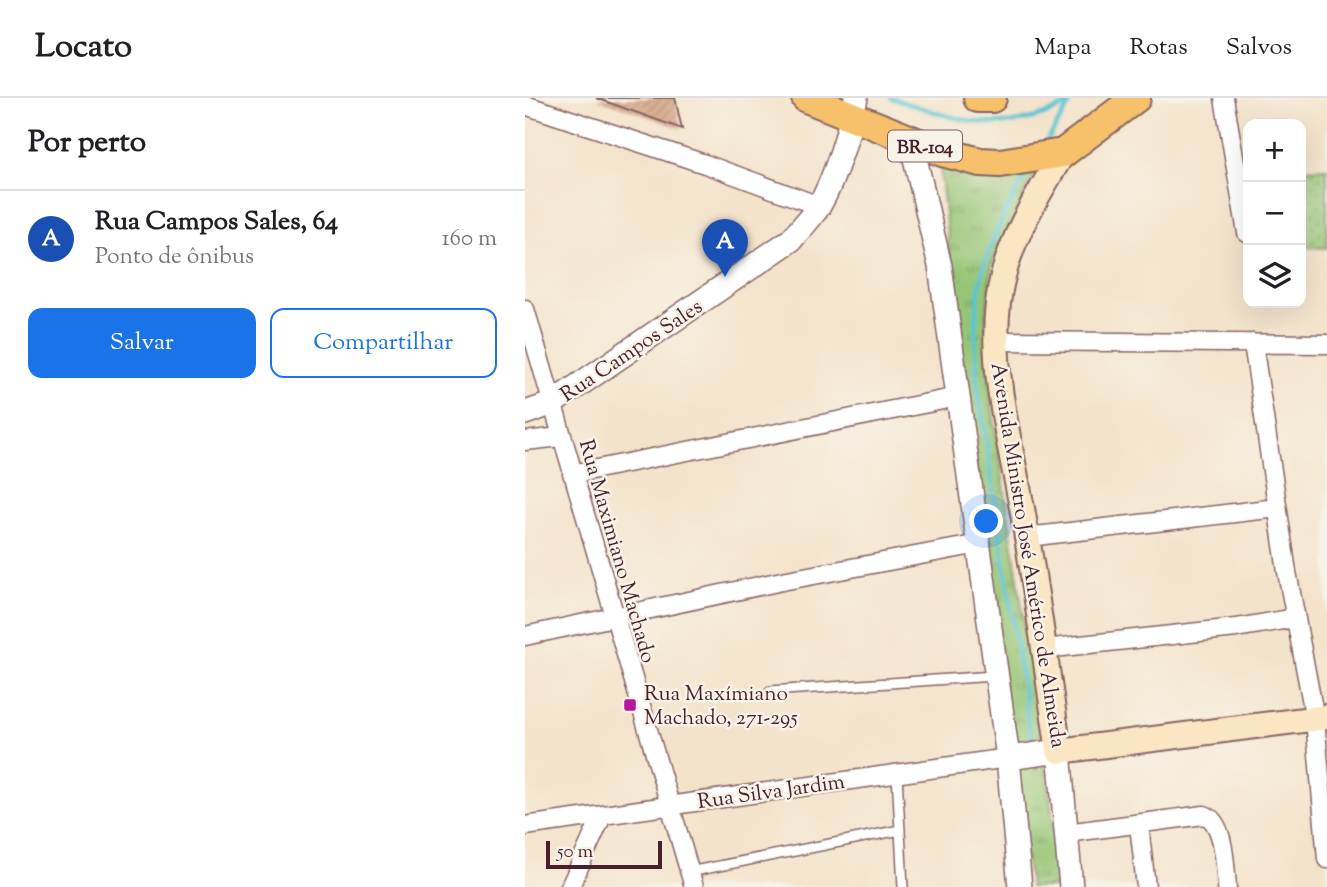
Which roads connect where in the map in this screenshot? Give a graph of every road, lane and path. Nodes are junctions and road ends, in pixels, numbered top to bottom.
1 (806, 98) edge
2 (978, 98) edge
3 (992, 98) edge
4 (1136, 98) edge
5 (1224, 98) edge
6 (525, 105) edge
7 (854, 107) edge
8 (911, 141) junction
9 (1063, 153) junction
10 (819, 206) junction
11 (1243, 210) edge
12 (525, 309) edge
13 (998, 341) junction
14 (1253, 343) junction
15 (1327, 344) edge
16 (958, 397) junction
17 (551, 404) junction
18 (525, 413) edge
19 (561, 438) junction
20 (525, 441) edge
21 (572, 474) junction
22 (1277, 508) junction
23 (1027, 537) junction
24 (979, 544) junction
25 (614, 617) junction
26 (1295, 618) junction
27 (525, 636) edge
28 (1044, 649) junction
29 (996, 676) junction
30 (770, 691) dead end
31 (1321, 718) edge
32 (1055, 752) junction
33 (1012, 758) junction
34 (897, 774) junction
35 (670, 805) junction
36 (602, 816) junction
37 (1139, 824) junction
38 (525, 826) edge
39 (900, 830) junction
40 (1066, 833) junction
41 (1327, 859) edge
42 (691, 880) edge
43 (570, 887) edge
44 (903, 887) edge
45 (1020, 887) edge
46 (1071, 887) edge
47 (1146, 887) edge
48 (1227, 887) edge

1 - 7 main road, BR-104
2 - 3 main road
4 - 9 main road, BR-104
5 - 11 street
6 - 10 street
7 - 8 main road, BR-104
7 - 10 street, Rua Campos Sales
8 - 9 main road, BR-104
8 - 16 street
9 - 13 main road, Avenida Ministro José Américo de Almeida
10 - 17 street, Rua Campos Sales
12 - 17 street, Rua Maximiano Machado
13 - 14 street
13 - 23 main road, Avenida Ministro José Américo de Almeida
14 - 15 street
14 - 22 street
16 - 21 street
16 - 24 street
17 - 18 street, Rua Campos Sales
17 - 19 street, Rua Maximiano Machado
19 - 20 street
19 - 21 street, Rua Maximiano Machado
21 - 25 street, Rua Maximiano Machado
22 - 23 street
22 - 26 street
23 - 28 main road, Avenida Ministro José Américo de Almeida
24 - 25 street
24 - 29 street
25 - 27 street
25 - 35 street, Rua Maximiano Machado
26 - 28 street
26 - 31 street
28 - 32 main road, Avenida Ministro José Américo de Almeida
29 - 30 lane
29 - 33 street
31 - 32 main road
31 - 41 street
32 - 33 street
32 - 40 street, Avenida Ministro José Américo de Almeida
33 - 34 street, Rua Silva Jardim
33 - 45 street
34 - 35 street, Rua Silva Jardim
34 - 39 lane
35 - 36 street, Rua Silva Jardim
35 - 42 street, Rua Maximiano Machado
36 - 38 street, Rua Silva Jardim
36 - 43 street
37 - 40 street
37 - 47 street
37 - 48 street
39 - 42 lane
39 - 44 lane
40 - 46 street, Avenida Ministro José Américo de Almeida

